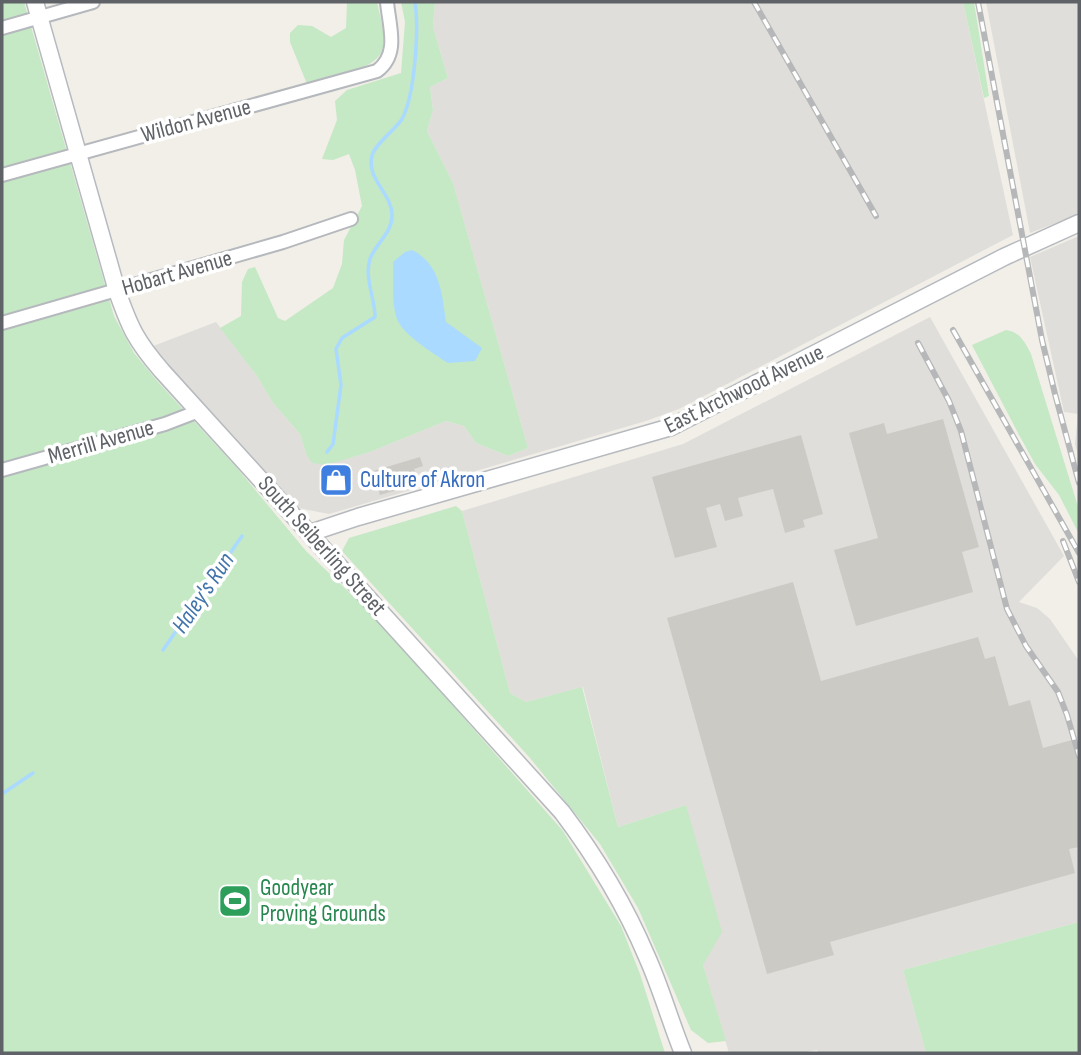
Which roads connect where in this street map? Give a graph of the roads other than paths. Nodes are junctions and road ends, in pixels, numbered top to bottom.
1 (93, 2) edge
2 (387, 2) edge
3 (37, 9) edge
4 (2, 28) edge
5 (79, 153) junction
6 (2, 175) edge
7 (351, 219) dead end
8 (1079, 223) edge
9 (117, 291) junction
10 (2, 323) edge
11 (199, 411) junction
12 (2, 470) edge
13 (310, 533) junction
14 (683, 1053) edge

1 - 3 street
2 - 5 street, Wildon Avenue
3 - 4 street
3 - 5 main road, South Seiberling Street
5 - 6 street, Wildon Avenue
5 - 9 main road, South Seiberling Street
7 - 9 street, Hobart Avenue
8 - 13 main road, East Archwood Avenue
9 - 10 street, Hobart Avenue
9 - 11 main road, South Seiberling Street
11 - 12 street, Merrill Avenue
11 - 13 main road, South Seiberling Street
13 - 14 main road, South Seiberling Street

